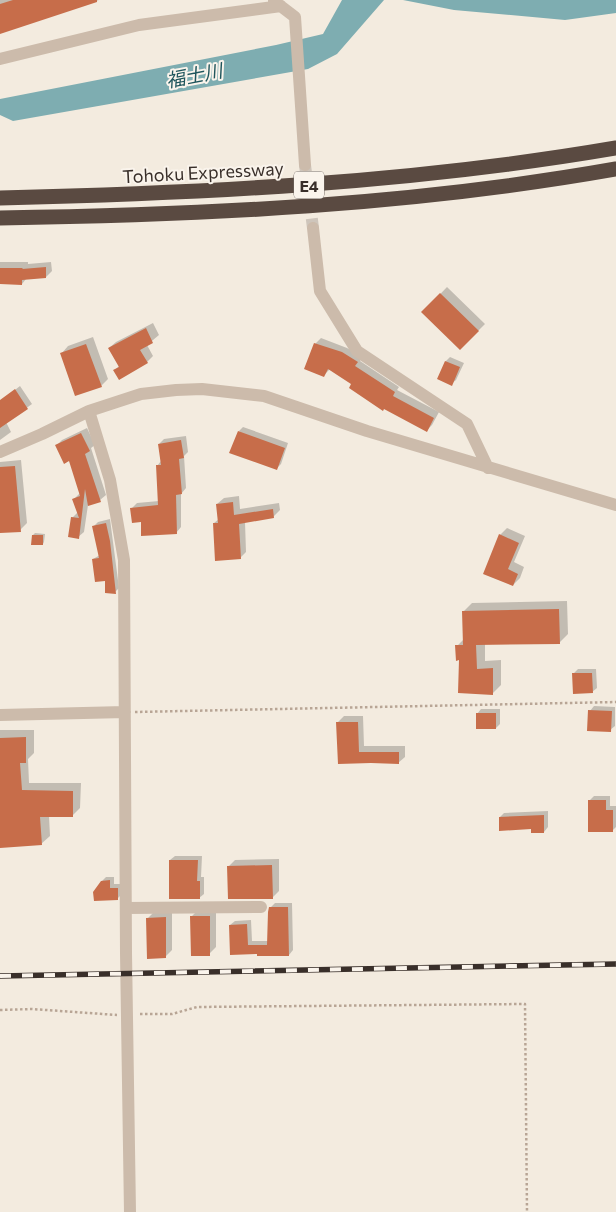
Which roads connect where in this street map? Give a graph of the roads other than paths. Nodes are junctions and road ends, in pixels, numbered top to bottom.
1 (277, 3) edge
2 (0, 59) edge
3 (616, 148) edge
4 (305, 165) tunnel mouth
5 (616, 169) edge
6 (0, 198) edge
7 (0, 218) edge
8 (312, 228) tunnel mouth
9 (89, 411) junction
10 (0, 452) edge
11 (488, 468) junction
12 (616, 505) edge
13 (125, 712) junction
14 (0, 716) edge
15 (260, 907) dead end
16 (126, 908) junction
17 (130, 1212) edge

1 - 2 street
1 - 4 street
3 - 6 highway, Tohoku Expressway / E4
5 - 7 highway, E4
8 - 11 street
9 - 10 street
9 - 11 street
9 - 13 street
11 - 12 street
13 - 14 street
13 - 16 street
15 - 16 street
16 - 17 street

